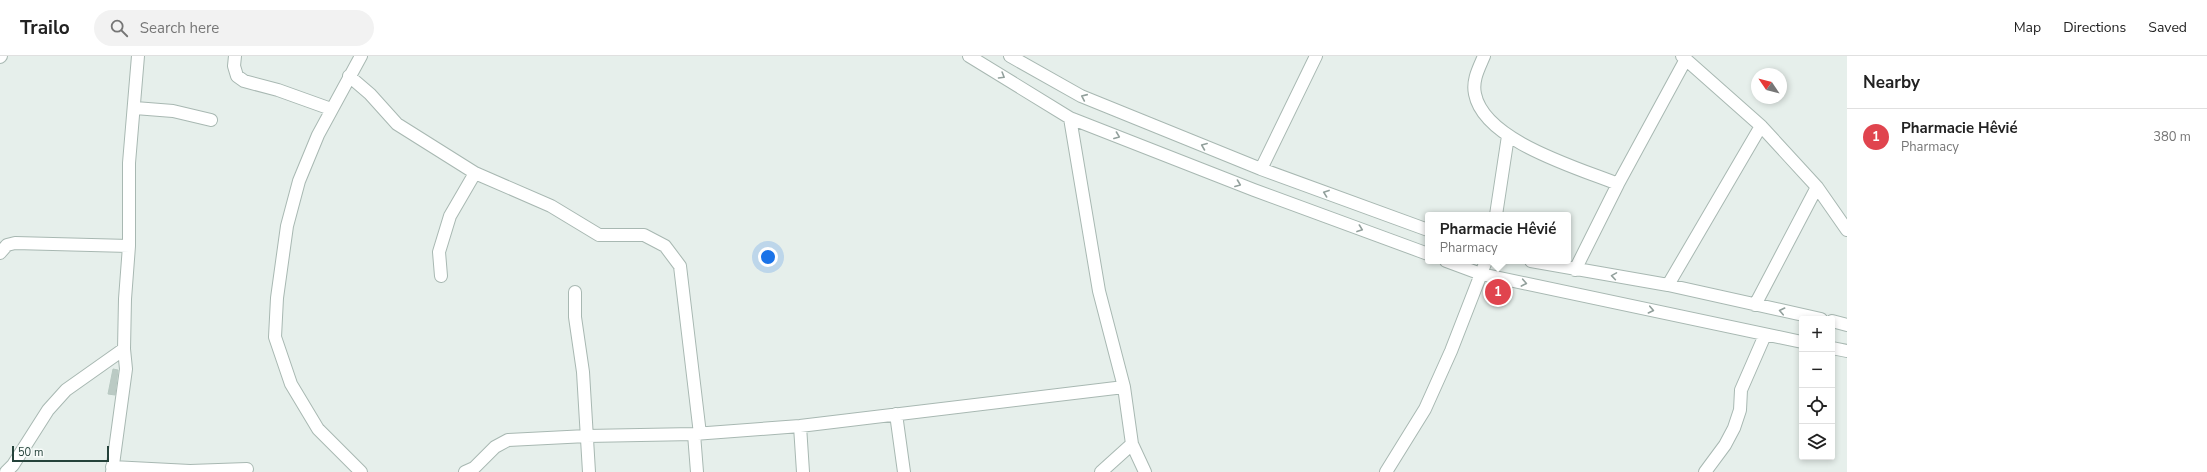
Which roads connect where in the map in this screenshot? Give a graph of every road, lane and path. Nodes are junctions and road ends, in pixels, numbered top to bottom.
1 (138, 56) edge
2 (235, 56) edge
3 (361, 56) edge
4 (969, 56) edge
5 (1010, 56) edge
6 (1316, 56) edge
7 (1484, 56) edge
8 (1684, 58) edge
9 (349, 76) junction
10 (135, 108) junction
11 (331, 109) junction
12 (1070, 118) junction
13 (211, 120) dead end
14 (1761, 126) junction
15 (1508, 136) junction
16 (1261, 169) junction
17 (475, 173) junction
18 (1618, 184) junction
19 (1817, 187) junction
20 (1496, 212) edge
21 (1425, 229) edge
22 (1847, 230) edge
23 (129, 246) junction
24 (0, 253) edge
25 (1425, 253) edge
26 (1454, 264) edge
27 (1485, 264) edge
28 (1546, 264) edge
29 (1575, 270) junction
30 (1481, 274) junction
31 (441, 276) dead end
32 (1668, 285) junction
33 (575, 292) dead end
34 (1755, 305) junction
35 (1807, 316) edge
36 (1835, 322) edge
37 (1847, 324) edge
38 (1765, 335) junction
39 (1799, 341) edge
40 (124, 349) junction
41 (1835, 349) edge
42 (1847, 351) edge
43 (1124, 387) junction
44 (896, 414) junction
45 (800, 426) junction
46 (697, 434) junction
47 (587, 436) junction
48 (1132, 444) junction
49 (247, 469) dead end
50 (112, 470) edge
51 (6, 472) edge
52 (361, 472) edge
53 (465, 472) edge
54 (589, 472) edge
55 (697, 472) edge
56 (803, 472) edge
57 (904, 472) edge
58 (1101, 472) edge
59 (1145, 472) edge
60 (1386, 472) edge
61 (1705, 472) edge

1 - 10 street
2 - 11 street
3 - 9 street
4 -> 12 street
16 -> 5 street
6 - 16 street
7 - 15 street
8 - 14 street
8 - 18 street
9 - 11 street
9 - 17 street
10 - 13 street
10 - 23 street
11 - 52 street
12 -> 25 street
12 - 43 street
14 - 19 street
14 - 32 street
15 - 18 street
15 - 20 street
21 -> 16 street
17 - 31 street
17 - 46 street
18 - 29 street
19 - 22 street
19 - 34 street
23 - 24 street
23 - 40 street
26 - 30 street
27 - 30 street
28 - 29 street
32 -> 29 street
30 -> 38 street
30 - 60 street
32 - 34 street
33 - 47 street
35 -> 34 street
36 - 37 street
38 - 39 street
38 - 61 street
40 - 50 street
40 - 51 street
41 - 42 street
43 - 44 street
43 - 48 street
44 - 45 street
44 - 57 street
45 - 46 street
45 - 56 street
46 - 47 street
46 - 55 street
47 - 53 street
47 - 54 street
48 - 58 street
48 - 59 street
49 - 50 street

